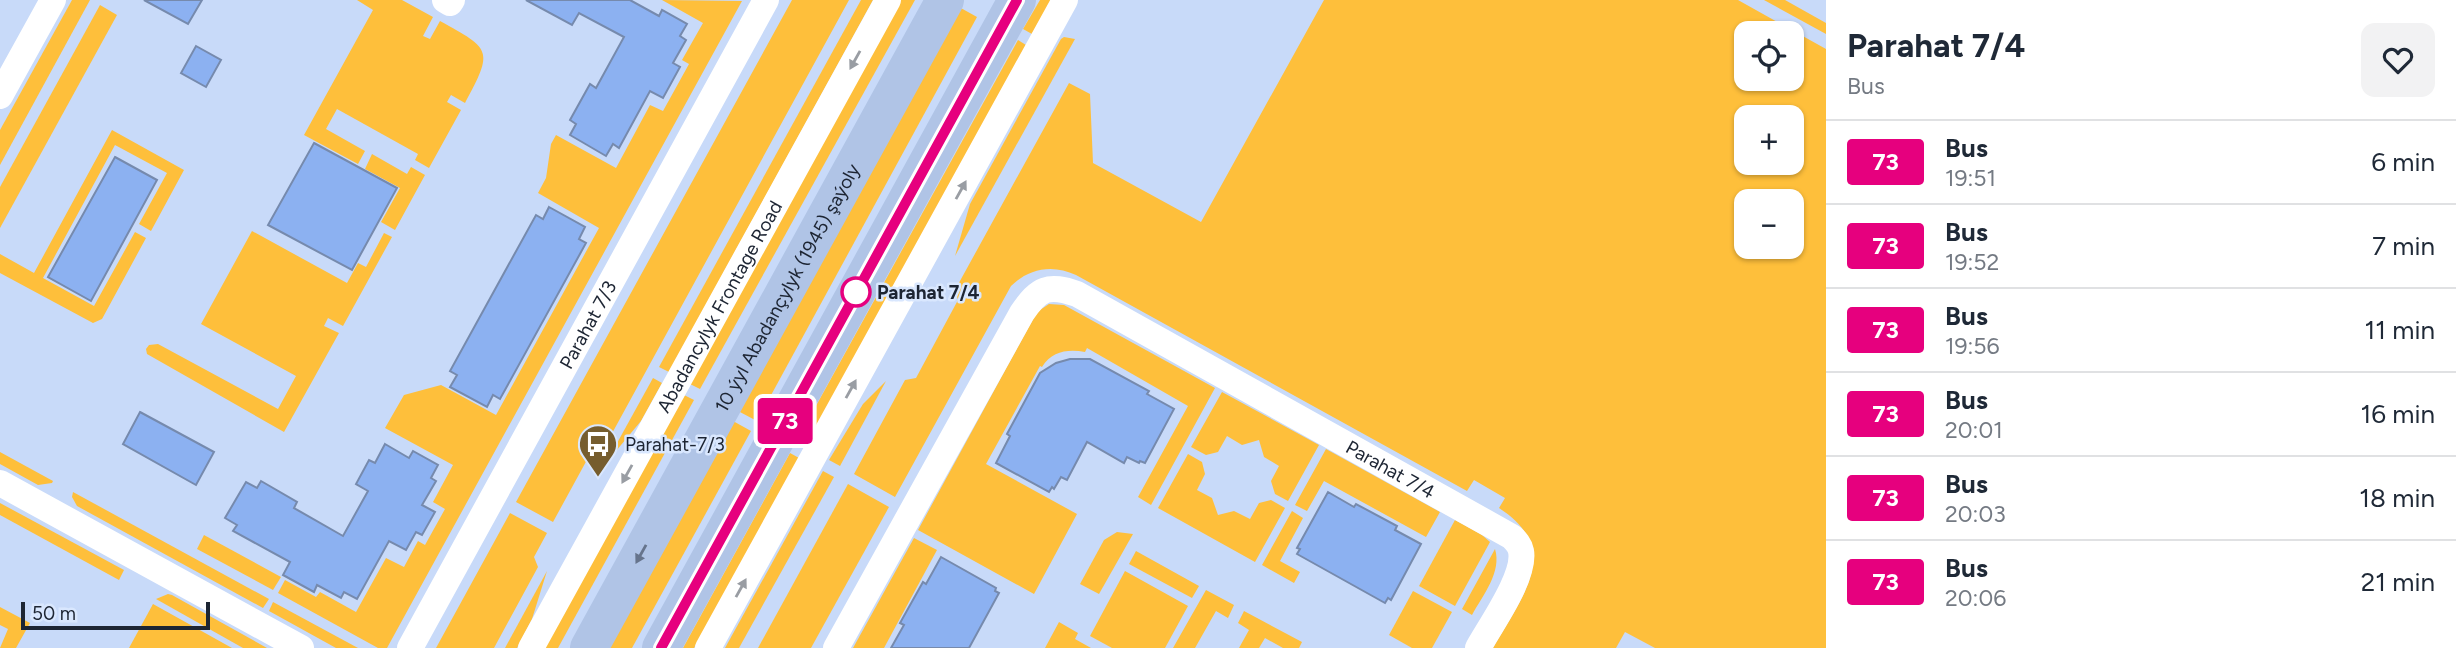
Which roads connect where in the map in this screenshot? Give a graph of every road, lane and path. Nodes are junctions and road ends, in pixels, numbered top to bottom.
1 (53, 0) edge
2 (766, 0) edge
3 (888, 0) edge
4 (945, 0) edge
5 (1017, 0) edge
6 (1065, 0) edge
7 (0, 96) edge
8 (0, 483) edge
9 (301, 648) edge
10 (410, 648) edge
11 (531, 648) edge
12 (589, 648) edge
13 (661, 648) edge
14 (708, 648) edge
15 (836, 648) edge
16 (1478, 648) edge

1 - 7 street
2 - 10 street, Parahat 7/3
3 -> 11 street, Abadancylyk Frontage Road
4 -> 12 main road, 10 ýyl Abadançylyk (1945) şaýoly
5 - 13 main road
14 -> 6 street
8 - 9 street
15 - 16 street, Parahat 7/4

